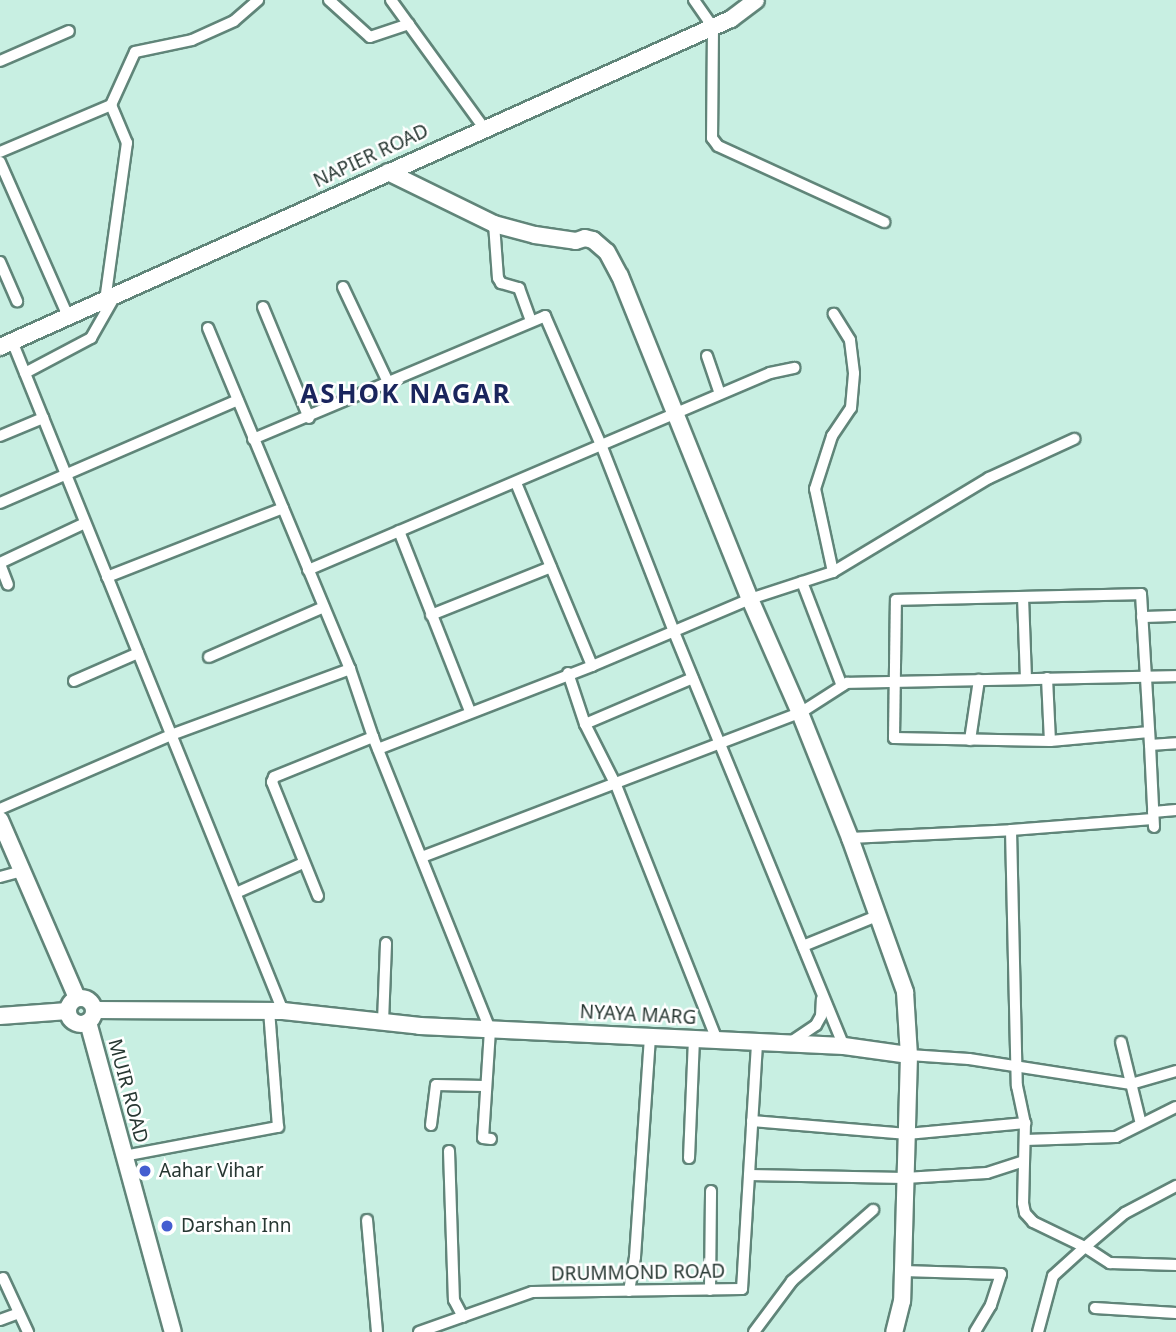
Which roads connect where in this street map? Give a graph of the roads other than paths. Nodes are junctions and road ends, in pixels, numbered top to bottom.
1 (258, 0) edge
2 (329, 0) edge
3 (391, 0) edge
4 (694, 0) edge
5 (756, 0) edge
6 (409, 24) junction
7 (713, 27) junction
8 (69, 32) dead end
9 (0, 61) edge
10 (111, 105) junction
11 (484, 128) junction
12 (0, 152) edge
13 (0, 162) edge
14 (388, 172) junction
15 (884, 222) dead end
16 (494, 224) junction
17 (0, 262) edge
18 (343, 288) dead end
19 (110, 298) junction
20 (17, 301) dead end
21 (263, 307) dead end
22 (834, 314) dead end
23 (68, 316) junction
24 (531, 321) junction
25 (208, 328) dead end
26 (6, 344) edge
27 (708, 356) dead end
28 (794, 368) dead end
29 (25, 373) junction
30 (388, 383) junction
31 (720, 394) junction
32 (238, 400) junction
33 (675, 413) junction
34 (43, 418) junction
35 (309, 418) junction
36 (0, 436) edge
37 (253, 439) junction
38 (1074, 439) dead end
39 (602, 447) junction
40 (65, 475) junction
41 (516, 483) junction
42 (0, 503) edge
43 (283, 508) junction
44 (85, 523) junction
45 (399, 531) junction
46 (0, 563) edge
47 (551, 567) junction
48 (308, 570) junction
49 (833, 572) junction
50 (107, 576) junction
51 (802, 582) junction
52 (8, 584) dead end
53 (1023, 597) junction
54 (750, 599) junction
55 (324, 607) junction
56 (431, 615) junction
57 (1176, 616) edge
58 (1142, 617) junction
59 (674, 632) junction
60 (138, 653) junction
61 (209, 657) dead end
62 (592, 666) junction
63 (350, 669) junction
64 (568, 673) junction
65 (1146, 676) junction
66 (1176, 676) edge
67 (693, 678) junction
68 (1047, 678) junction
69 (1026, 679) junction
70 (979, 680) junction
71 (74, 681) dead end
72 (897, 682) junction
73 (842, 686) junction
74 (470, 711) junction
75 (800, 713) junction
76 (585, 724) junction
77 (1149, 732) junction
78 (171, 735) junction
79 (373, 737) junction
80 (970, 740) junction
81 (1050, 741) junction
82 (720, 742) junction
83 (1176, 743) edge
84 (1150, 745) junction
85 (377, 749) junction
86 (616, 785) junction
87 (0, 809) edge
88 (1176, 810) edge
89 (1153, 820) junction
90 (2, 829) edge
91 (1011, 830) junction
92 (850, 838) junction
93 (422, 857) junction
94 (303, 863) junction
95 (23, 871) junction
96 (0, 877) edge
97 (236, 893) junction
98 (317, 896) dead end
99 (877, 916) junction
100 (386, 943) dead end
101 (803, 946) junction
102 (822, 993) junction
103 (73, 1004) junction
104 (276, 1010) junction
105 (0, 1016) edge
106 (91, 1016) junction
107 (383, 1022) junction
108 (490, 1030) junction
109 (650, 1037) junction
110 (694, 1039) junction
111 (717, 1040) junction
112 (757, 1042) junction
113 (1121, 1042) dead end
114 (788, 1043) junction
115 (844, 1046) junction
116 (909, 1055) junction
117 (1018, 1066) junction
118 (1176, 1071) edge
119 (1132, 1084) junction
120 (484, 1086) junction
121 (1176, 1107) edge
122 (752, 1121) junction
123 (1025, 1123) junction
124 (1141, 1124) junction
125 (431, 1125) dead end
126 (907, 1134) junction
127 (491, 1139) dead end
128 (1025, 1140) junction
129 (449, 1151) dead end
130 (124, 1156) junction
131 (689, 1158) dead end
132 (1024, 1161) junction
133 (749, 1175) junction
134 (905, 1178) junction
135 (1176, 1186) edge
136 (711, 1191) dead end
137 (873, 1210) dead end
138 (367, 1220) dead end
139 (1085, 1247) junction
140 (1176, 1265) edge
141 (903, 1271) junction
142 (3, 1278) dead end
143 (710, 1290) junction
144 (629, 1291) junction
145 (1095, 1308) dead end
146 (19, 1313) junction
147 (1176, 1314) edge
148 (463, 1317) junction
149 (0, 1320) edge
150 (441, 1329) edge
151 (28, 1332) edge
152 (173, 1332) edge
153 (377, 1332) edge
154 (419, 1332) edge
155 (754, 1332) edge
156 (894, 1332) edge
157 (975, 1332) edge
158 (1038, 1332) edge

1 - 10 street
2 - 6 street
3 - 6 street
4 - 7 street
5 - 7 street, NAPIER ROAD
6 - 11 street
7 - 11 street, NAPIER ROAD
7 - 15 street
8 - 9 street
10 - 12 street
10 - 19 street
11 - 14 street, NAPIER ROAD
13 - 23 street
14 - 16 street
14 - 19 street, NAPIER ROAD
16 - 24 street
16 - 33 street
17 - 20 street
18 - 30 street
19 - 23 street, NAPIER ROAD
19 - 29 street
21 - 35 street
22 - 49 street
23 - 26 street, NAPIER ROAD
24 - 30 street
24 - 39 street
25 - 32 street
26 - 29 street
27 - 31 street
28 - 31 street
29 - 34 street
30 - 35 street
31 - 33 street
32 - 37 street
32 - 40 street
33 - 39 street
33 - 54 street
34 - 36 street
34 - 40 street
35 - 37 street
37 - 43 street
38 - 49 street
39 - 41 street
39 - 59 street
40 - 42 street
40 - 44 street
41 - 45 street
41 - 47 street
43 - 48 street
43 - 50 street
44 - 46 street
44 - 50 street
45 - 48 street
45 - 56 street
46 - 52 street
47 - 56 street
47 - 62 street
48 - 55 street
49 - 51 street
50 - 60 street
51 - 54 street
51 - 73 street
53 - 58 street
53 - 69 street
53 - 72 street
54 - 59 street
54 - 75 street
55 - 61 street
55 - 63 street
56 - 74 street
57 - 58 street
58 - 65 street
59 - 62 street
59 - 67 street
60 - 71 street
60 - 78 street
62 - 64 street
63 - 78 street
63 - 79 street
64 - 74 street
64 - 76 street
65 - 66 street
65 - 68 street
65 - 77 street
67 - 76 street
67 - 82 street
68 - 69 street
68 - 81 street
69 - 70 street
70 - 72 street
70 - 80 street
72 - 73 street
72 - 80 street
73 - 75 street
74 - 85 street
75 - 82 street
75 - 92 street
76 - 86 street
77 - 81 street
77 - 84 street
78 - 87 street
78 - 97 street
79 - 85 street
79 - 94 street
80 - 81 street
82 - 86 street
82 - 101 street
83 - 84 street
84 - 89 street
85 - 93 street
86 - 93 street
86 - 111 street
88 - 89 street
89 - 91 street
90 - 95 street
91 - 92 street
91 - 117 street
92 - 99 street
93 - 108 street
94 - 97 street
94 - 98 street
95 - 96 street
95 - 103 street
97 - 104 street
99 - 101 street
99 - 116 street
100 - 107 street
101 - 102 street
102 - 114 street
102 - 115 street
103 - 105 street
103 - 106 street
103 - 106 street
104 - 106 street, NYAYA MARG
104 - 107 street, NYAYA MARG
104 - 130 street
106 - 130 street, MUIR ROAD
107 - 108 street, NYAYA MARG
108 - 109 street, NYAYA MARG
108 - 120 street
109 - 110 street, NYAYA MARG
109 - 144 street
110 - 111 street, NYAYA MARG
110 - 131 street
111 - 112 street, NYAYA MARG
112 - 114 street, NYAYA MARG
112 - 122 street, DRUMMOND ROAD
113 - 119 street
114 - 115 street, NYAYA MARG
115 - 116 street, NYAYA MARG
116 - 117 street, NYAYA MARG
116 - 126 street
117 - 119 street, NYAYA MARG
117 - 123 street
118 - 119 street, NYAYA MARG
119 - 124 street
120 - 125 street
120 - 127 street
121 - 124 street
122 - 126 street
122 - 133 street, DRUMMOND ROAD
123 - 126 street
123 - 128 street
124 - 128 street
126 - 134 street
128 - 132 street
129 - 148 street
130 - 152 street, MUIR ROAD
132 - 134 street
132 - 139 street
133 - 134 street
133 - 143 street, DRUMMOND ROAD
134 - 141 street
135 - 139 street
136 - 143 street
137 - 155 street
138 - 153 street
139 - 140 street
139 - 158 street
141 - 156 street
141 - 157 street
142 - 146 street
143 - 144 street, DRUMMOND ROAD
144 - 148 street, DRUMMOND ROAD
145 - 147 street
146 - 149 street
146 - 151 street
148 - 150 street, DRUMMOND ROAD
150 - 154 street, DRUMMOND ROAD

